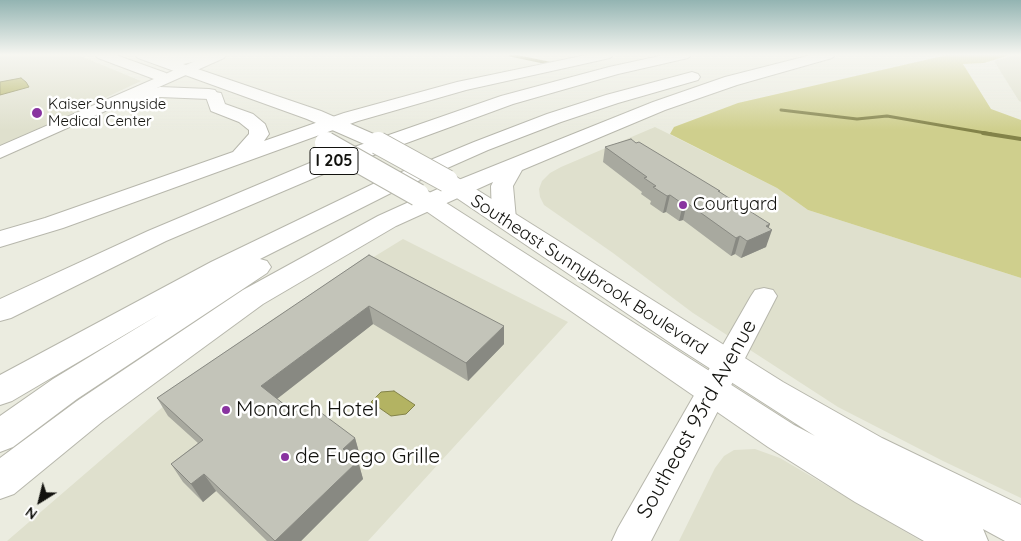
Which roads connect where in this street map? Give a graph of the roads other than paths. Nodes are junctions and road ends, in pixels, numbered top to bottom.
1 (162, 80) edge
2 (173, 80) edge
3 (213, 80) edge
4 (489, 80) edge
5 (578, 80) edge
6 (682, 80) edge
7 (735, 80) edge
8 (212, 96) junction
9 (109, 105) junction
10 (333, 123) junction
11 (304, 133) junction
12 (0, 153) edge
13 (240, 155) junction
14 (514, 165) junction
15 (383, 188) junction
16 (438, 191) junction
17 (504, 218) junction
18 (54, 222) junction
19 (0, 239) edge
20 (0, 251) edge
21 (764, 296) dead end
22 (0, 310) edge
23 (719, 378) junction
24 (0, 391) edge
25 (0, 436) edge
26 (0, 481) edge
27 (1021, 527) edge
28 (631, 541) edge
29 (966, 541) edge

1 - 9 street
2 - 8 main road, Southeast Sunnybrook Boulevard
3 - 10 main road, Southeast Sunnybrook Boulevard
4 - 10 main road
5 - 22 main road, I 205
6 - 15 main road, I 205
7 - 14 main road
8 - 9 main road
8 - 11 main road, Southeast Sunnybrook Boulevard
8 - 13 main road
9 - 12 street
10 - 11 main road
10 - 16 main road, Southeast Sunnybrook Boulevard, bridge
11 - 13 main road
11 - 16 main road, Southeast Sunnybrook Boulevard, bridge
13 - 18 main road
14 - 16 main road
14 - 17 main road
15 - 24 main road, I 205
15 - 25 main road
16 - 17 main road, Southeast Sunnybrook Boulevard
16 - 23 main road, Southeast Sunnybrook Boulevard
16 - 26 main road
17 - 23 main road, Southeast Sunnybrook Boulevard
18 - 19 main road
18 - 20 main road
21 - 23 street, Southeast 93rd Avenue
23 - 27 main road, Southeast Sunnybrook Boulevard
23 - 28 street, Southeast 93rd Avenue
23 - 29 main road, Southeast Sunnybrook Boulevard

